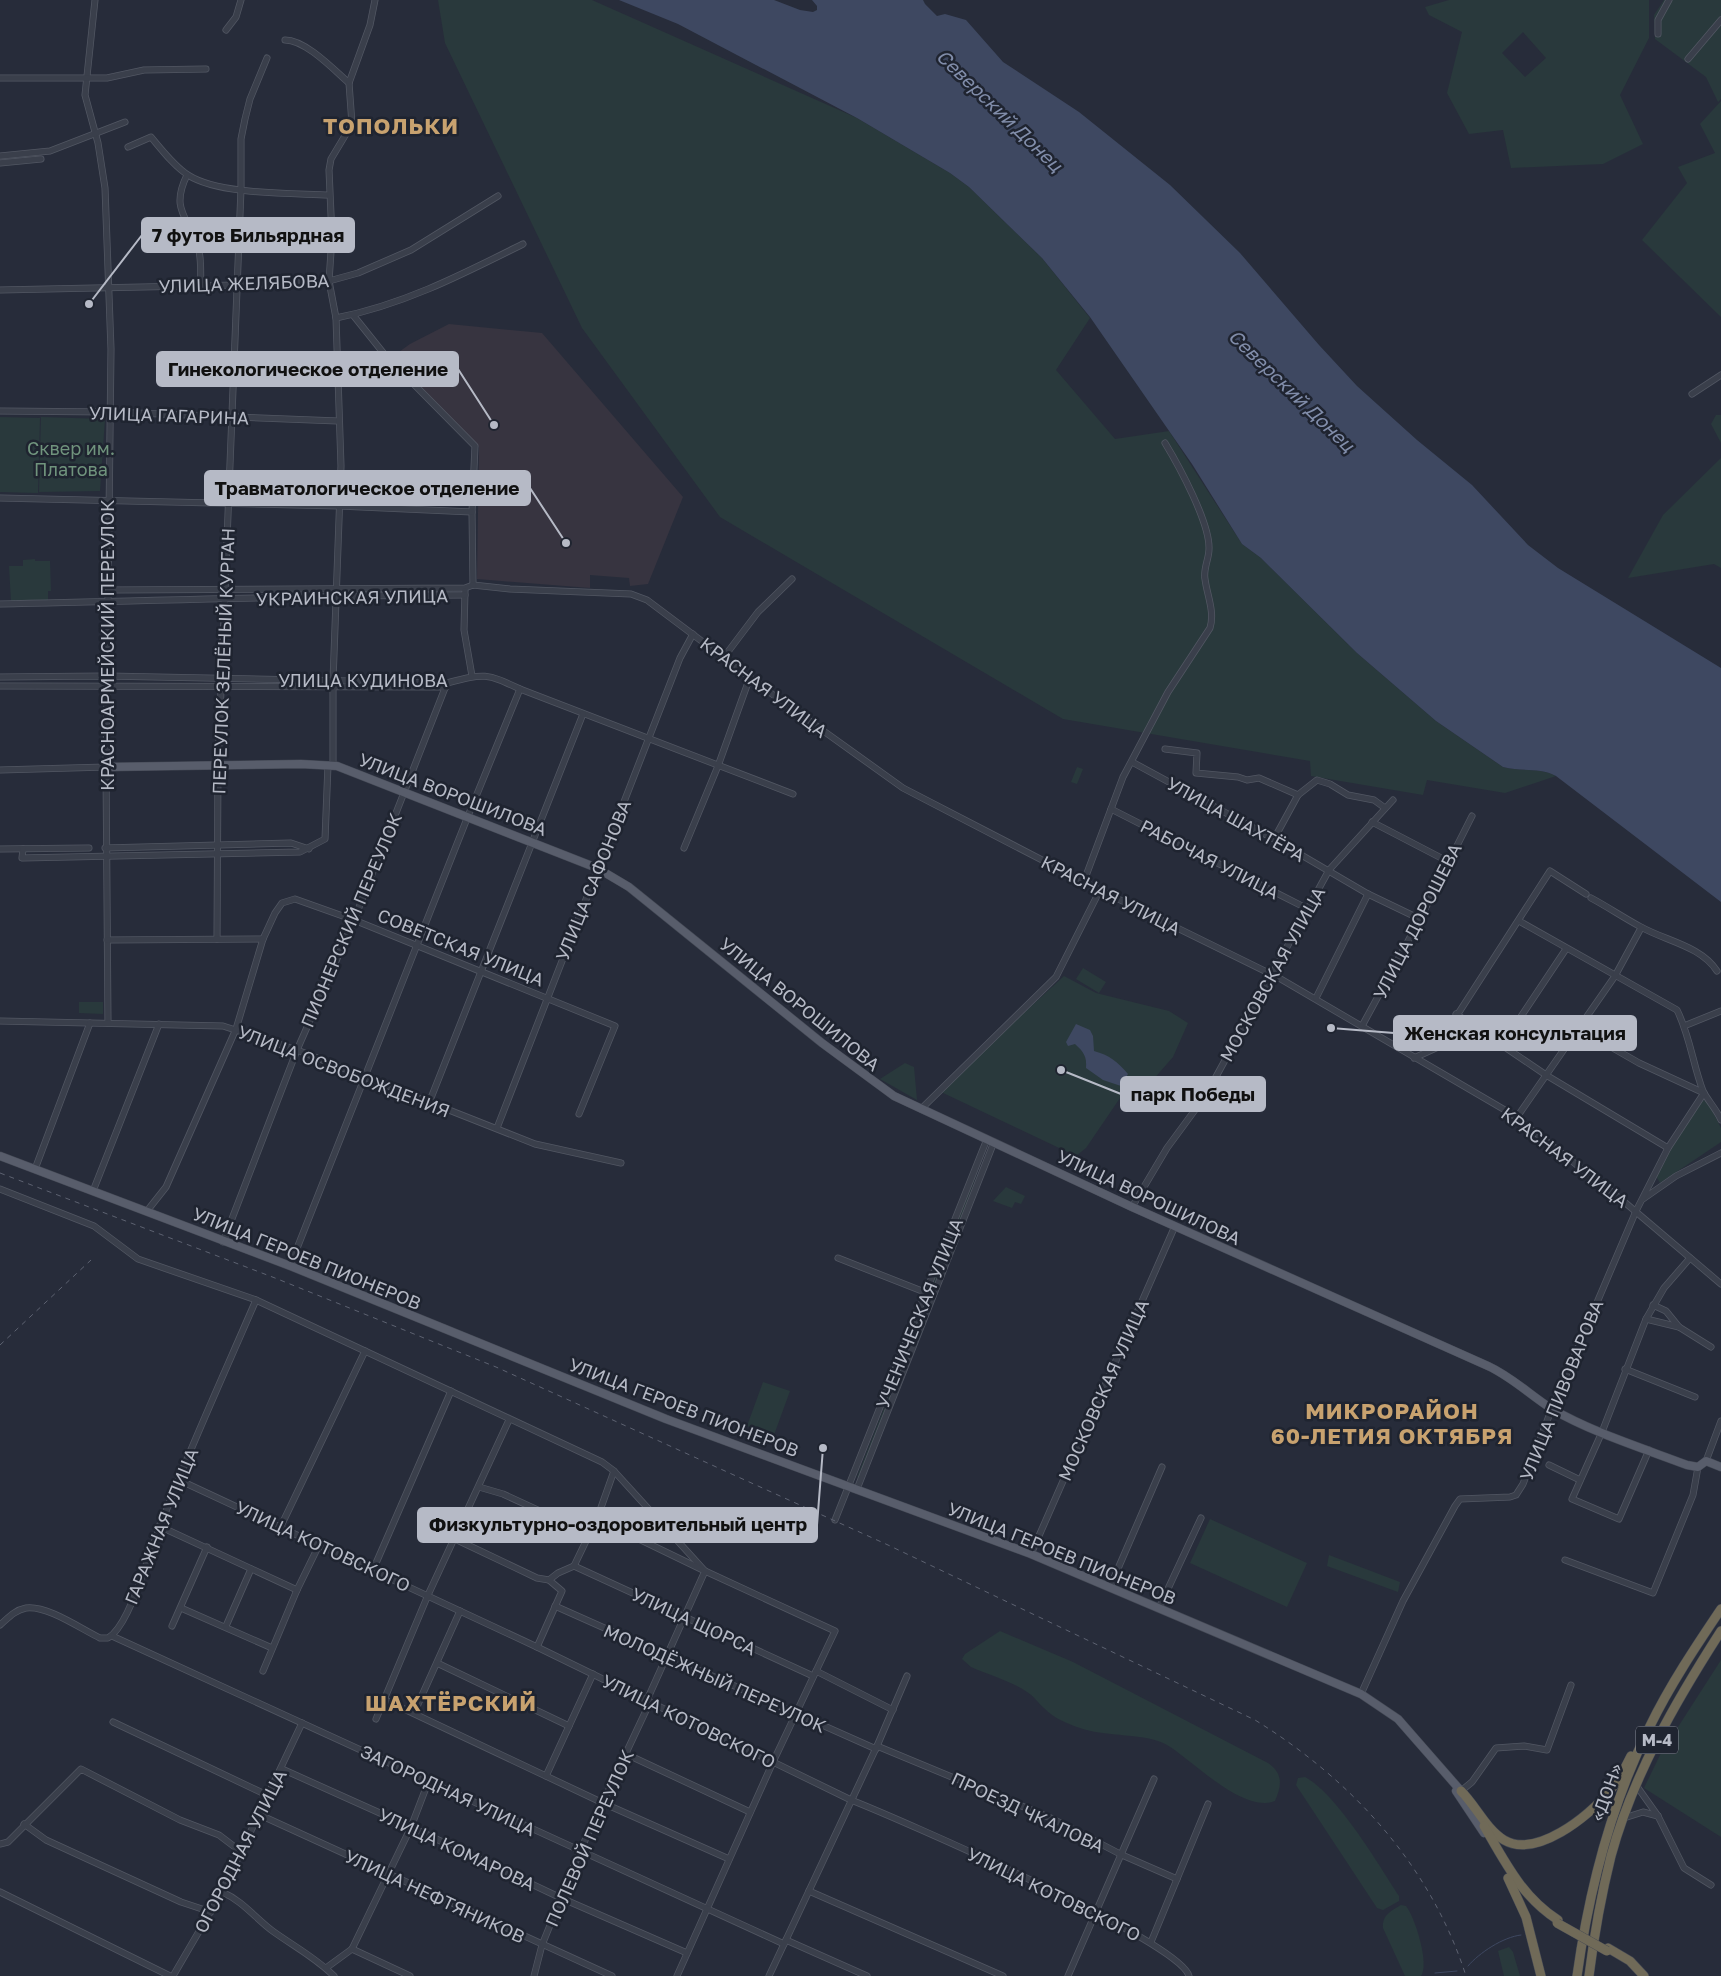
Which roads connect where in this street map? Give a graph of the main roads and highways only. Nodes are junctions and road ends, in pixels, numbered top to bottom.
1 (106, 767) road end
2 (0, 1156) edge
3 (1721, 1467) edge
4 (1721, 1609) edge
5 (1721, 1631) edge
6 (1650, 1726) junction
7 (1459, 1792) junction
8 (1491, 1845) junction
9 (1558, 1921) junction
10 (1608, 1949) junction
11 (1541, 1976) edge
12 (1577, 1976) edge
13 (1589, 1976) edge
14 (1639, 1976) edge
15 (1644, 1976) edge

1 - 3 main road, УЛИЦА ВОРОШИЛОВА
2 - 7 main road, УЛИЦА ГЕРОЕВ ПИОНЕРОВ
4 - 6 highway, «ДОН» / М-4
5 - 13 highway, «ДОН» / М-4
6 - 7 highway
6 - 12 highway, «ДОН» / М-4
7 - 8 main road, УЛИЦА ГЕРОЕВ ПИОНЕРОВ
7 - 9 highway
8 - 9 highway
8 - 11 highway
9 - 10 highway, bridge
10 - 14 highway
10 - 15 highway

